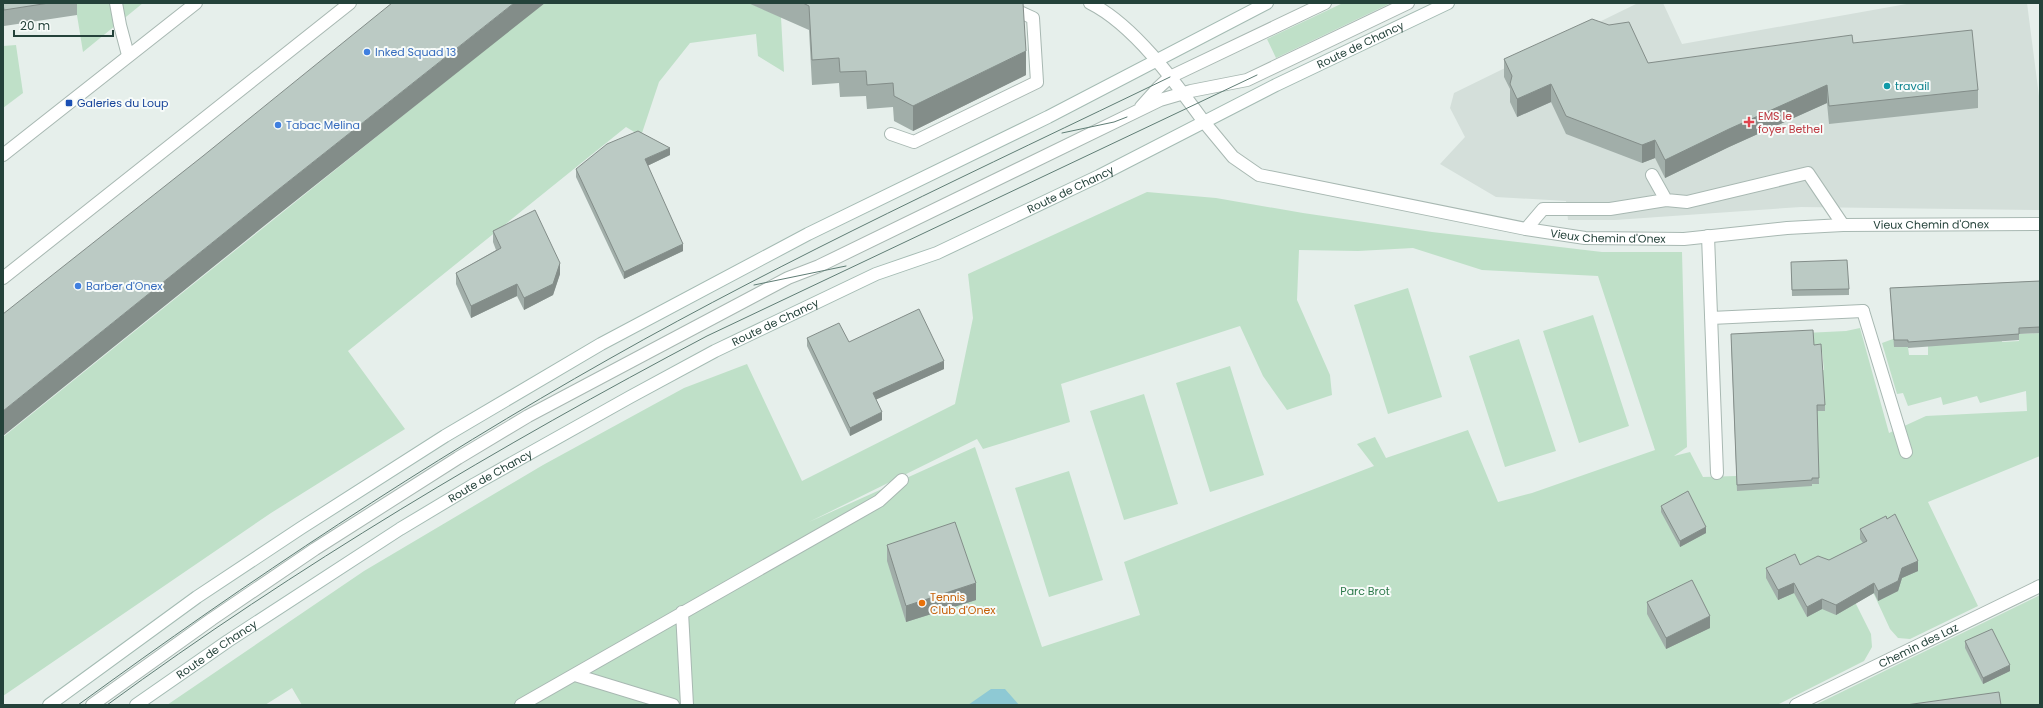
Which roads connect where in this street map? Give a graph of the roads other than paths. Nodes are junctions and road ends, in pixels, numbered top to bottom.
1 (116, 3) edge
2 (196, 3) edge
3 (350, 3) edge
4 (1000, 3) edge
5 (1090, 3) edge
6 (1267, 3) edge
7 (1325, 3) edge
8 (1408, 3) edge
9 (1448, 3) edge
10 (128, 55) junction
11 (1156, 62) junction
12 (1170, 77) junction
13 (1182, 93) junction
14 (1127, 117) junction
15 (1204, 122) junction
16 (891, 134) dead end
17 (3, 155) edge
18 (1652, 175) dead end
19 (1666, 200) junction
20 (2040, 224) edge
21 (1843, 225) junction
22 (1526, 229) junction
23 (1708, 236) junction
24 (3, 278) edge
25 (1711, 318) junction
26 (1906, 452) dead end
27 (1717, 473) dead end
28 (902, 480) dead end
29 (2040, 586) edge
30 (682, 612) junction
31 (575, 675) junction
32 (49, 705) edge
33 (92, 705) edge
34 (136, 705) edge
35 (521, 705) edge
36 (673, 705) edge
37 (687, 705) edge
38 (1796, 705) edge

1 - 10 main road
2 - 10 main road
3 - 24 main road
4 - 16 main road
5 - 11 main road, Vieux Chemin d'Onex
6 - 11 main road
7 - 12 main road
8 - 13 main road
9 - 15 main road, Route de Chancy
10 - 17 main road
11 - 12 main road, Vieux Chemin d'Onex
11 - 32 main road
12 - 13 main road, Vieux Chemin d'Onex
12 - 14 main road
13 - 14 main road
13 - 15 main road, Vieux Chemin d'Onex
14 - 33 main road
15 - 22 main road, Vieux Chemin d'Onex
15 - 34 main road, Route de Chancy
18 - 19 main road
19 - 21 main road
19 - 22 main road
20 - 21 main road, Vieux Chemin d'Onex
21 - 23 main road, Vieux Chemin d'Onex
22 - 23 main road, Vieux Chemin d'Onex
23 - 25 main road
25 - 26 main road
25 - 27 main road
28 - 30 main road
29 - 38 main road, Chemin des Laz
30 - 31 main road
30 - 37 main road
31 - 35 main road
31 - 36 main road

